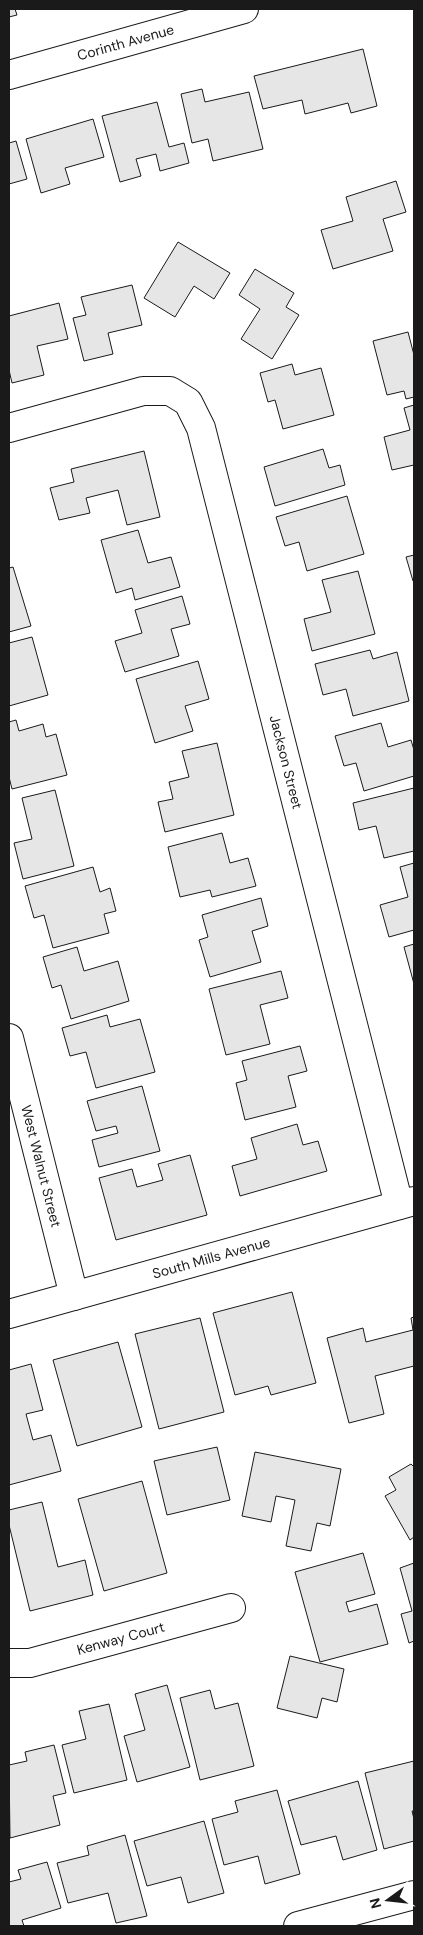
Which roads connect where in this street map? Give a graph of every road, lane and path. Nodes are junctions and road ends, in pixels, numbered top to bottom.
1 (244, 9) edge
2 (9, 75) edge
3 (9, 428) edge
4 (9, 1038) edge
5 (407, 1203) edge
6 (74, 1296) junction
7 (9, 1314) edge
8 (231, 1608) dead end
9 (9, 1663) edge
10 (414, 1895) edge
11 (298, 1926) edge

1 - 2 street, Corinth Avenue
3 - 5 street, Jackson Street
4 - 6 street, West Walnut Street
5 - 6 street, South Mills Avenue
6 - 7 street, South Mills Avenue
8 - 9 street, Kenway Court
10 - 11 street

